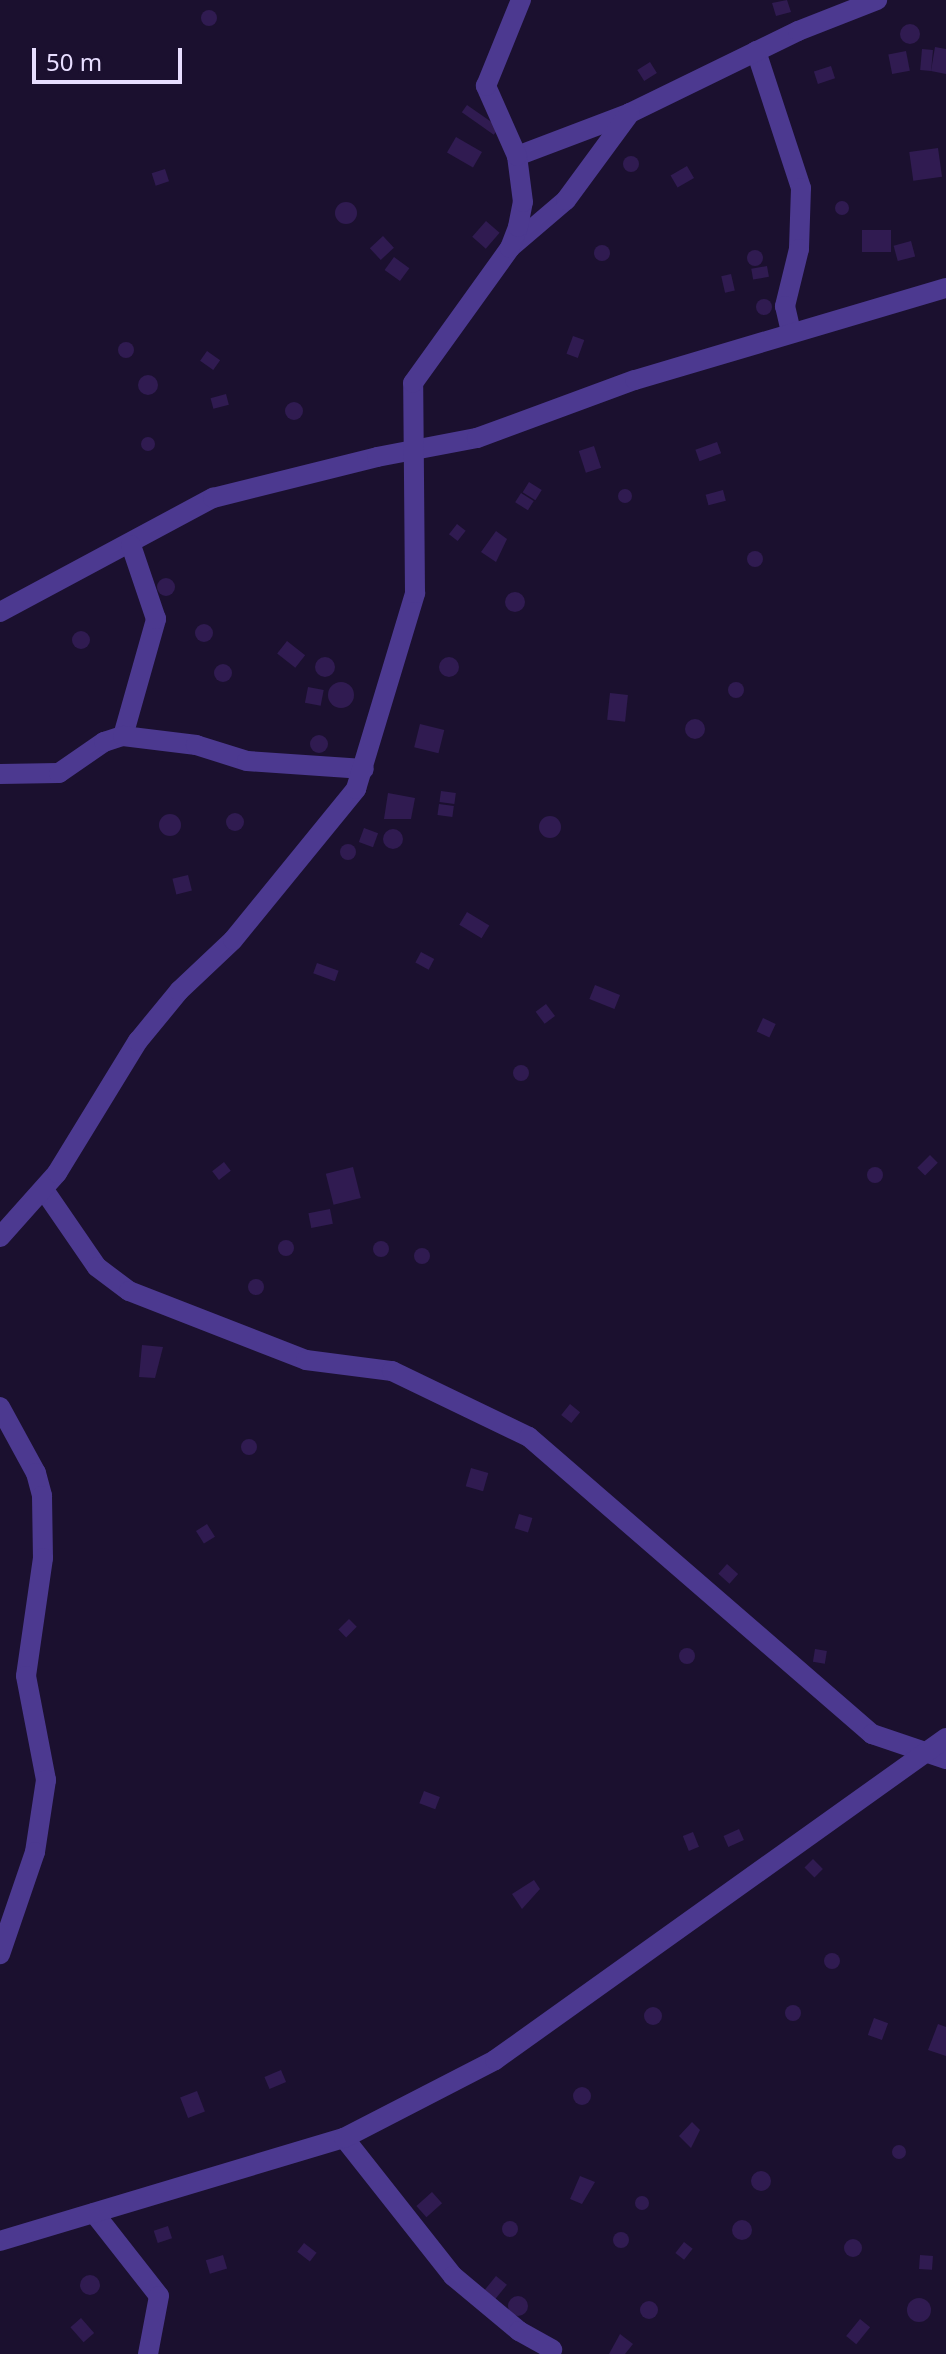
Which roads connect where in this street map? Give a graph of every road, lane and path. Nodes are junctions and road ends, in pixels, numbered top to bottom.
1 (521, 0) edge
2 (877, 0) edge
3 (756, 51) junction
4 (630, 113) junction
5 (517, 156) junction
6 (510, 248) junction
7 (946, 288) edge
8 (791, 331) junction
9 (415, 449) junction
10 (131, 545) junction
11 (0, 612) edge
12 (123, 736) junction
13 (364, 769) junction
14 (0, 774) edge
15 (44, 1190) junction
16 (0, 1237) edge
17 (0, 1407) edge
18 (946, 1738) edge
19 (925, 1755) junction
20 (946, 1759) edge
21 (0, 1954) edge
22 (344, 2138) junction
23 (94, 2213) junction
24 (0, 2241) edge
25 (552, 2349) dead end
26 (148, 2354) edge

1 - 5 street
2 - 3 street
3 - 4 street
3 - 8 street
4 - 5 street
4 - 6 street
5 - 6 street
6 - 9 street
7 - 8 street
8 - 9 street
9 - 10 street
9 - 13 street
10 - 11 street
10 - 12 street
12 - 13 street
12 - 14 street
13 - 15 street
15 - 16 street
15 - 19 street
17 - 21 street
18 - 19 street
19 - 20 street
19 - 22 street
22 - 23 street
22 - 25 street
23 - 24 street
23 - 26 street

